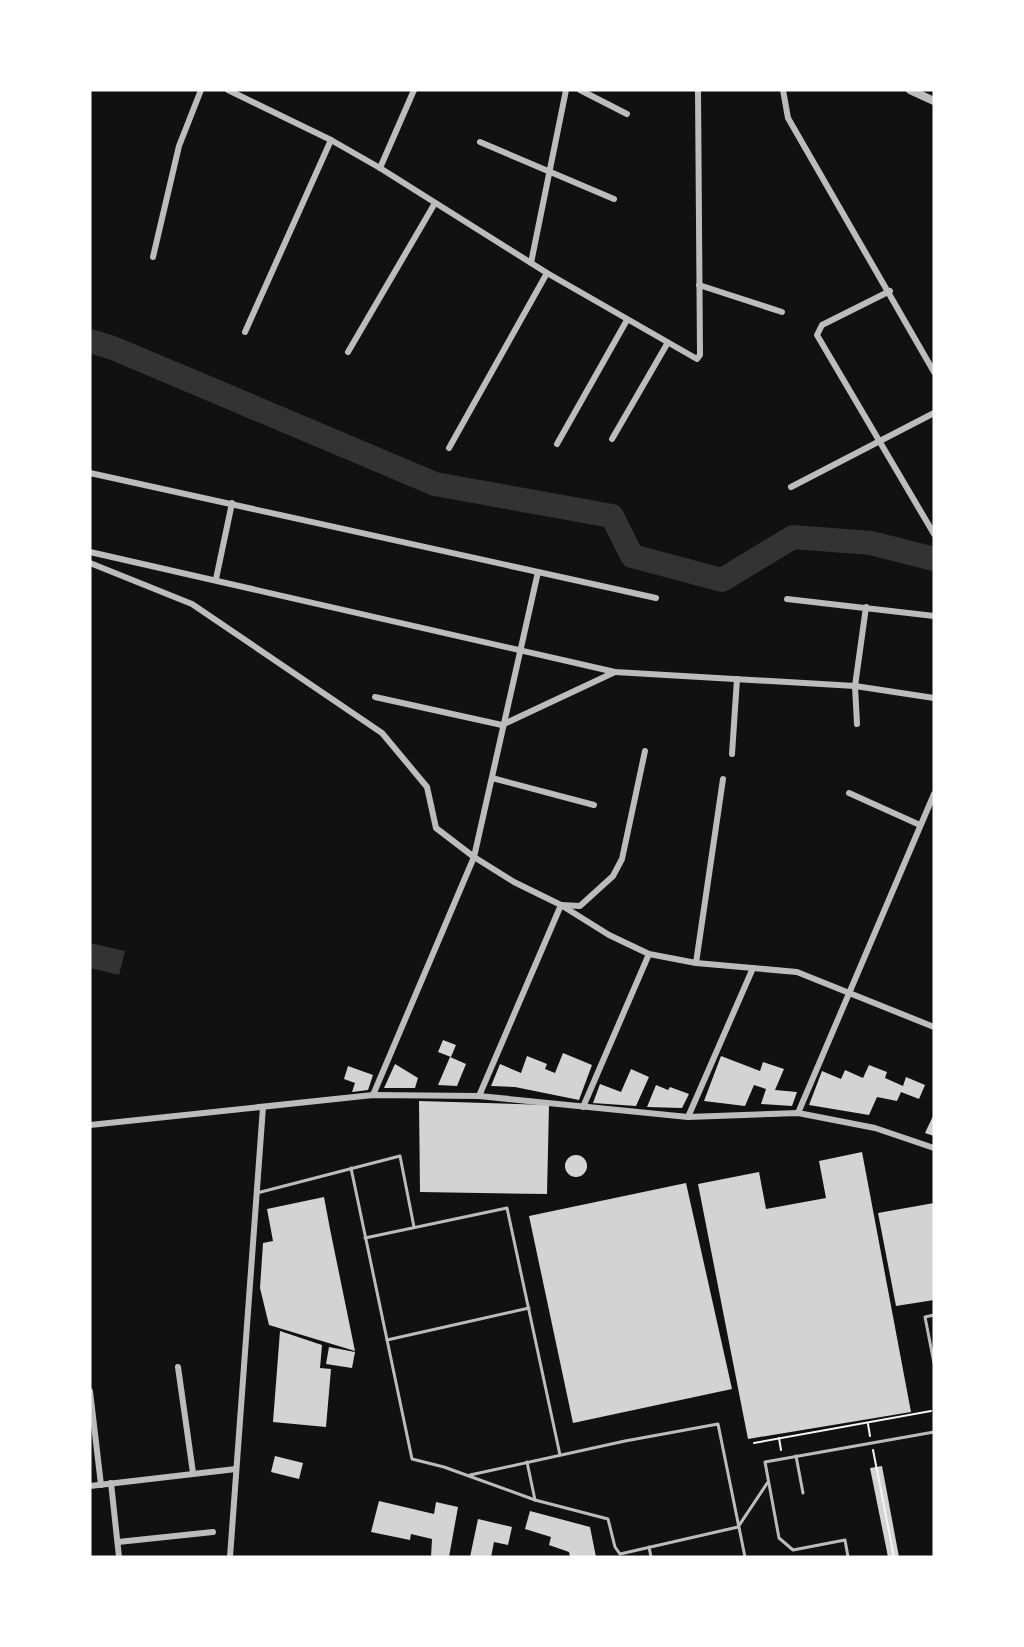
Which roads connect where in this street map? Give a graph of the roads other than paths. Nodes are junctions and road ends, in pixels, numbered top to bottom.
1 (201, 90) edge
2 (228, 90) edge
3 (414, 90) edge
4 (566, 90) edge
5 (580, 90) edge
6 (698, 90) edge
7 (783, 90) edge
8 (910, 90) edge
9 (934, 101) edge
10 (627, 114) dead end
11 (331, 140) junction
12 (480, 142) dead end
13 (380, 168) junction
14 (550, 172) junction
15 (614, 199) dead end
16 (435, 203) junction
17 (153, 257) dead end
18 (531, 262) junction
19 (547, 273) junction
20 (699, 285) junction
21 (890, 291) junction
22 (782, 312) dead end
23 (627, 320) junction
24 (245, 332) dead end
25 (667, 344) junction
26 (348, 352) dead end
27 (934, 372) edge
28 (934, 413) edge
29 (612, 439) dead end
30 (879, 441) junction
31 (557, 444) dead end
32 (450, 448) dead end
33 (90, 473) edge
34 (790, 487) dead end
35 (232, 503) junction
36 (934, 534) edge
37 (90, 552) edge
38 (90, 563) edge
39 (538, 572) junction
40 (216, 579) junction
41 (656, 598) dead end
42 (787, 599) dead end
43 (867, 607) junction
44 (934, 616) edge
45 (519, 648) junction
46 (615, 672) junction
47 (737, 679) junction
48 (855, 686) junction
49 (375, 697) dead end
50 (934, 698) edge
51 (857, 724) dead end
52 (502, 725) junction
53 (645, 752) dead end
54 (732, 754) dead end
55 (492, 778) junction
56 (723, 779) dead end
57 (849, 793) dead end
58 (934, 794) edge
59 (594, 805) dead end
60 (920, 825) junction
61 (474, 857) junction
62 (561, 904) junction
63 (649, 954) junction
64 (696, 963) junction
65 (753, 968) junction
66 (849, 993) junction
67 (934, 1027) edge
68 (373, 1095) junction
69 (479, 1096) junction
70 (263, 1107) junction
71 (583, 1107) junction
72 (798, 1113) junction
73 (688, 1117) junction
74 (90, 1125) edge
75 (934, 1148) edge
76 (351, 1168) junction
77 (257, 1193) junction
78 (414, 1227) junction
79 (365, 1238) junction
80 (529, 1308) junction
81 (934, 1315) edge
82 (387, 1340) junction
83 (934, 1363) edge
84 (178, 1368) dead end
85 (90, 1391) edge
86 (934, 1432) edge
87 (560, 1455) junction
88 (796, 1456) junction
89 (527, 1462) junction
90 (236, 1468) junction
91 (193, 1473) junction
92 (468, 1476) junction
93 (768, 1482) junction
94 (111, 1483) junction
95 (101, 1485) junction
96 (90, 1486) edge
97 (803, 1493) dead end
98 (536, 1500) junction
99 (738, 1527) junction
100 (213, 1532) dead end
101 (118, 1542) junction
102 (649, 1547) junction
103 (119, 1557) edge
104 (230, 1557) edge
105 (651, 1557) edge
106 (745, 1557) edge
107 (848, 1557) edge

1 - 17 street
2 - 11 street
3 - 13 street
4 - 14 street
5 - 10 street
6 - 20 street
7 - 21 street
8 - 9 street
11 - 13 street
11 - 24 street
12 - 14 street
13 - 16 street
14 - 15 street
14 - 18 street
16 - 18 street
16 - 26 street
18 - 19 street
19 - 23 street
19 - 32 street
20 - 22 street
20 - 25 street
21 - 27 street
21 - 30 street
23 - 25 street
23 - 31 street
25 - 29 street
28 - 30 street
30 - 34 street
30 - 36 street
33 - 35 street
35 - 39 street
35 - 40 street
37 - 40 street
38 - 61 street
39 - 41 street
39 - 45 street
40 - 45 street
42 - 43 street
43 - 44 street
43 - 48 street
45 - 46 street
45 - 52 street
46 - 47 street
46 - 52 street
47 - 48 street
47 - 54 street
48 - 50 street
48 - 51 street
49 - 52 street
52 - 55 street
53 - 62 street
55 - 59 street
55 - 61 street
56 - 64 street
57 - 60 street
58 - 60 street
60 - 66 street
61 - 62 street
61 - 68 street
62 - 63 street
62 - 69 street
63 - 64 street
63 - 71 street
64 - 65 street
65 - 66 street
65 - 73 street
66 - 67 street
66 - 72 street
68 - 69 street
68 - 70 street
69 - 71 street
70 - 74 street
70 - 77 street
71 - 73 street
72 - 73 street
72 - 75 street
76 - 77 lane
76 - 78 lane
76 - 79 lane
77 - 90 street
78 - 79 lane
78 - 80 lane
79 - 82 lane
80 - 82 lane
80 - 87 lane
81 - 83 lane
82 - 92 lane
84 - 91 street
85 - 95 street
86 - 88 lane
87 - 89 lane
87 - 99 lane
88 - 93 lane
88 - 97 lane
89 - 92 lane
89 - 98 lane
90 - 91 street
90 - 104 street
91 - 94 street
92 - 98 lane
93 - 99 lane
93 - 107 lane
94 - 95 street
94 - 101 street
95 - 96 street
98 - 102 lane
99 - 102 lane
99 - 106 lane
100 - 101 street
101 - 103 street
102 - 105 lane

